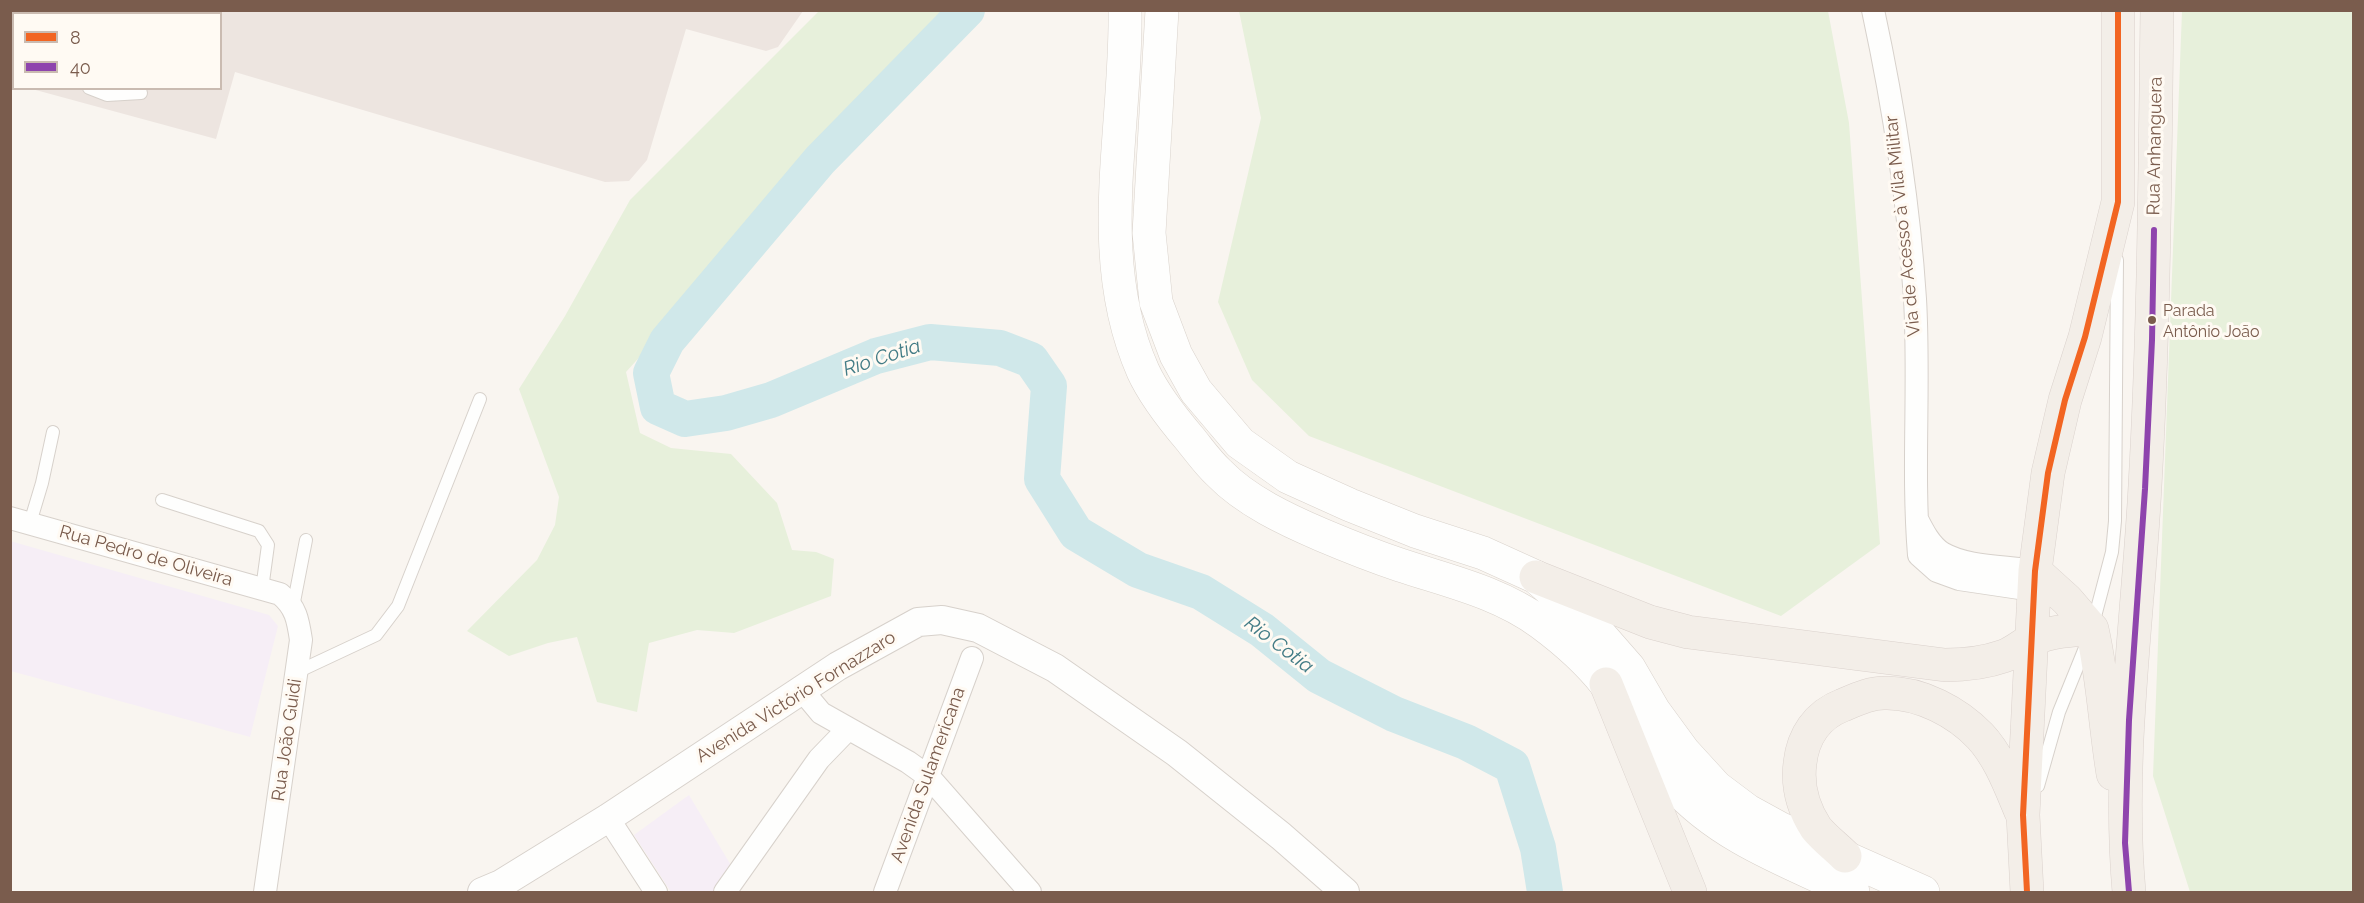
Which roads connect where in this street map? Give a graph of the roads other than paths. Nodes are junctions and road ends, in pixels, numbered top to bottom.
1 (22, 10) edge
2 (56, 10) edge
3 (1125, 10) edge
4 (1162, 10) edge
5 (1873, 10) edge
6 (2118, 10) edge
7 (2157, 10) edge
8 (10, 11) edge
9 (82, 11) edge
10 (94, 90) edge
11 (141, 93) dead end
12 (2118, 202) junction
13 (480, 399) dead end
14 (53, 432) dead end
15 (162, 500) dead end
16 (20, 520) edge
17 (306, 540) dead end
18 (1536, 577) junction
19 (2033, 581) junction
20 (279, 597) junction
21 (2092, 629) junction
22 (2032, 640) junction
23 (972, 658) dead end
24 (297, 672) junction
25 (1606, 684) junction
26 (801, 689) junction
27 (848, 729) junction
28 (929, 777) junction
29 (2023, 815) junction
30 (608, 818) junction
31 (2125, 843) junction
32 (1845, 856) junction
33 (2027, 885) edge
34 (265, 892) edge
35 (482, 892) edge
36 (656, 892) edge
37 (725, 892) edge
38 (885, 892) edge
39 (1030, 892) edge
40 (1345, 892) edge
41 (1690, 892) edge
42 (1853, 892) edge
43 (1923, 892) edge
44 (2129, 892) edge
45 (2142, 892) edge

1 - 8 lane
2 - 9 lane
3 - 25 main road
4 - 18 main road
5 - 19 street, Via de Acesso à Vila Militar
6 - 12 main road, Rua Anhanguera
7 - 31 main road, Rua Anhanguera
10 - 11 lane
12 - 19 main road, Rua Anhanguera
12 - 21 lane
13 - 24 lane
14 - 16 lane
15 - 20 lane
16 - 20 street, Rua Pedro de Oliveira
17 - 20 lane
18 - 22 main road
18 - 32 main road
19 - 21 main road
19 - 22 main road, Rua Anhanguera
20 - 24 street, Rua João Guidi
21 - 22 main road
21 - 31 main road
21 - 33 lane
22 - 29 main road, Rua Anhanguera
23 - 28 street, Avenida Sulamericana
24 - 34 street, Rua João Guidi
25 - 41 main road
25 - 42 main road
26 - 27 street
26 - 30 street, Avenida Victório Fornazzaro
26 - 40 street, Avenida Victório Fornazzaro
27 - 28 street
27 - 37 street
28 - 38 street, Avenida Sulamericana
28 - 39 street
29 - 32 main road
29 - 33 main road, Rua Anhanguera
30 - 35 street, Avenida Victório Fornazzaro
30 - 36 street
31 - 44 main road, Rua Anhanguera
31 - 45 main road
32 - 43 main road

